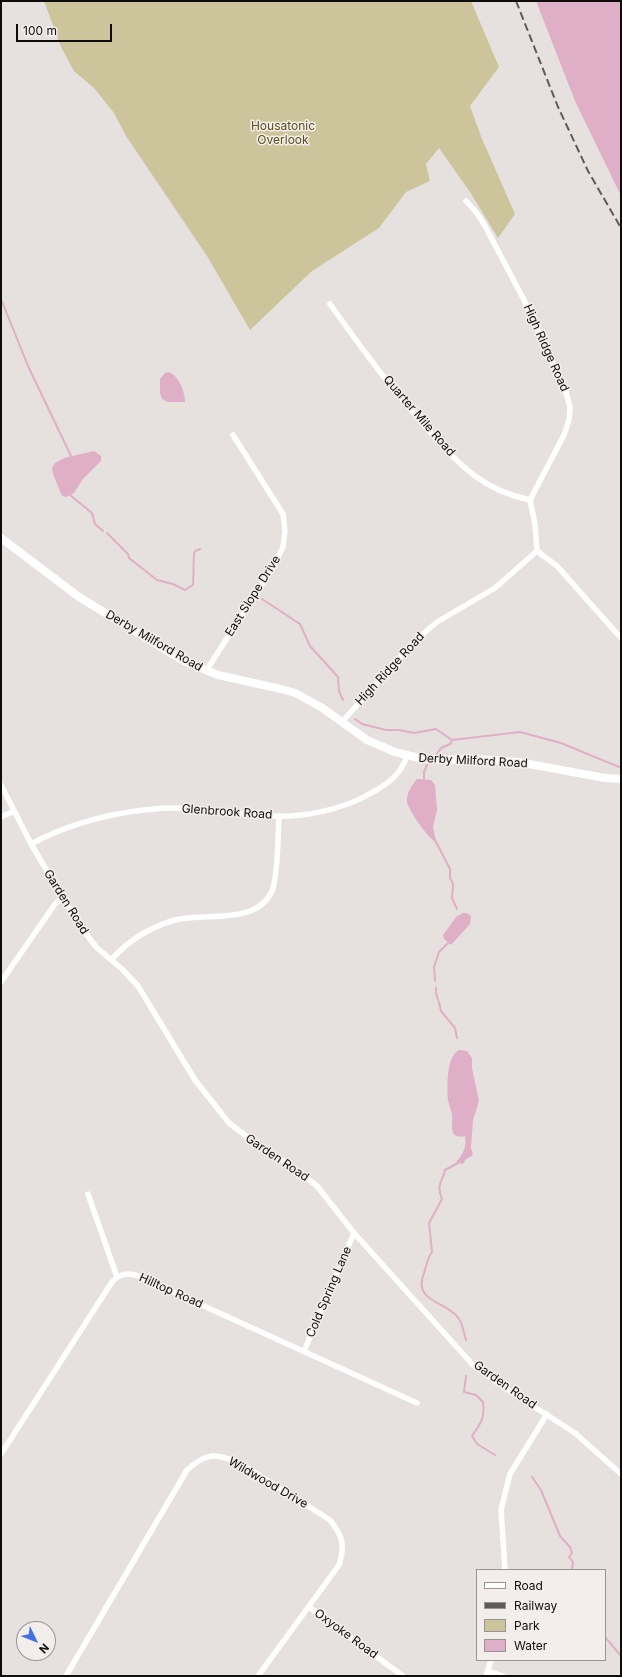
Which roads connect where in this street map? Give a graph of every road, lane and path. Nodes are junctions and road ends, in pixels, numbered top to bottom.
1 (466, 201) dead end
2 (330, 304) dead end
3 (233, 434) dead end
4 (530, 500) junction
5 (1, 538) edge
6 (537, 551) junction
7 (621, 638) edge
8 (206, 671) junction
9 (342, 722) junction
10 (407, 756) junction
11 (621, 779) edge
12 (1, 784) edge
13 (14, 811) junction
14 (1, 816) edge
15 (279, 816) junction
16 (31, 844) junction
17 (62, 898) junction
18 (111, 960) junction
19 (1, 982) edge
20 (88, 1194) dead end
21 (354, 1234) junction
22 (117, 1277) junction
23 (304, 1351) junction
24 (417, 1403) dead end
25 (547, 1414) junction
26 (1, 1454) edge
27 (621, 1474) edge
28 (505, 1569) edge
29 (309, 1607) junction
30 (491, 1661) edge
31 (487, 1674) edge
32 (66, 1676) edge
33 (258, 1676) edge
34 (402, 1676) edge
35 (503, 1676) edge

1 - 4 street, High Ridge Road
2 - 4 street, Quarter Mile Road
3 - 8 street, East Slope Drive
4 - 6 street
5 - 8 main road, Derby Milford Road
6 - 7 street
6 - 9 street, High Ridge Road
8 - 9 main road, Derby Milford Road
9 - 10 main road, Derby Milford Road
10 - 11 main road, Derby Milford Road
10 - 15 street, Glenbrook Road
12 - 13 street, Garden Road
13 - 14 street
13 - 16 street, Garden Road
15 - 16 street, Glenbrook Road
15 - 18 street
16 - 17 street, Garden Road
17 - 18 street, Garden Road
17 - 19 street
18 - 21 street, Garden Road
20 - 22 street
21 - 23 street, Cold Spring Lane
21 - 25 street, Garden Road
22 - 23 street, Hilltop Road
22 - 26 street
23 - 24 street, Hilltop Road
25 - 27 street, Garden Road
25 - 28 street
29 - 32 street, Wildwood Drive
29 - 33 street, Wildwood Drive
29 - 34 street, Oxyoke Road
30 - 31 street
31 - 35 street

